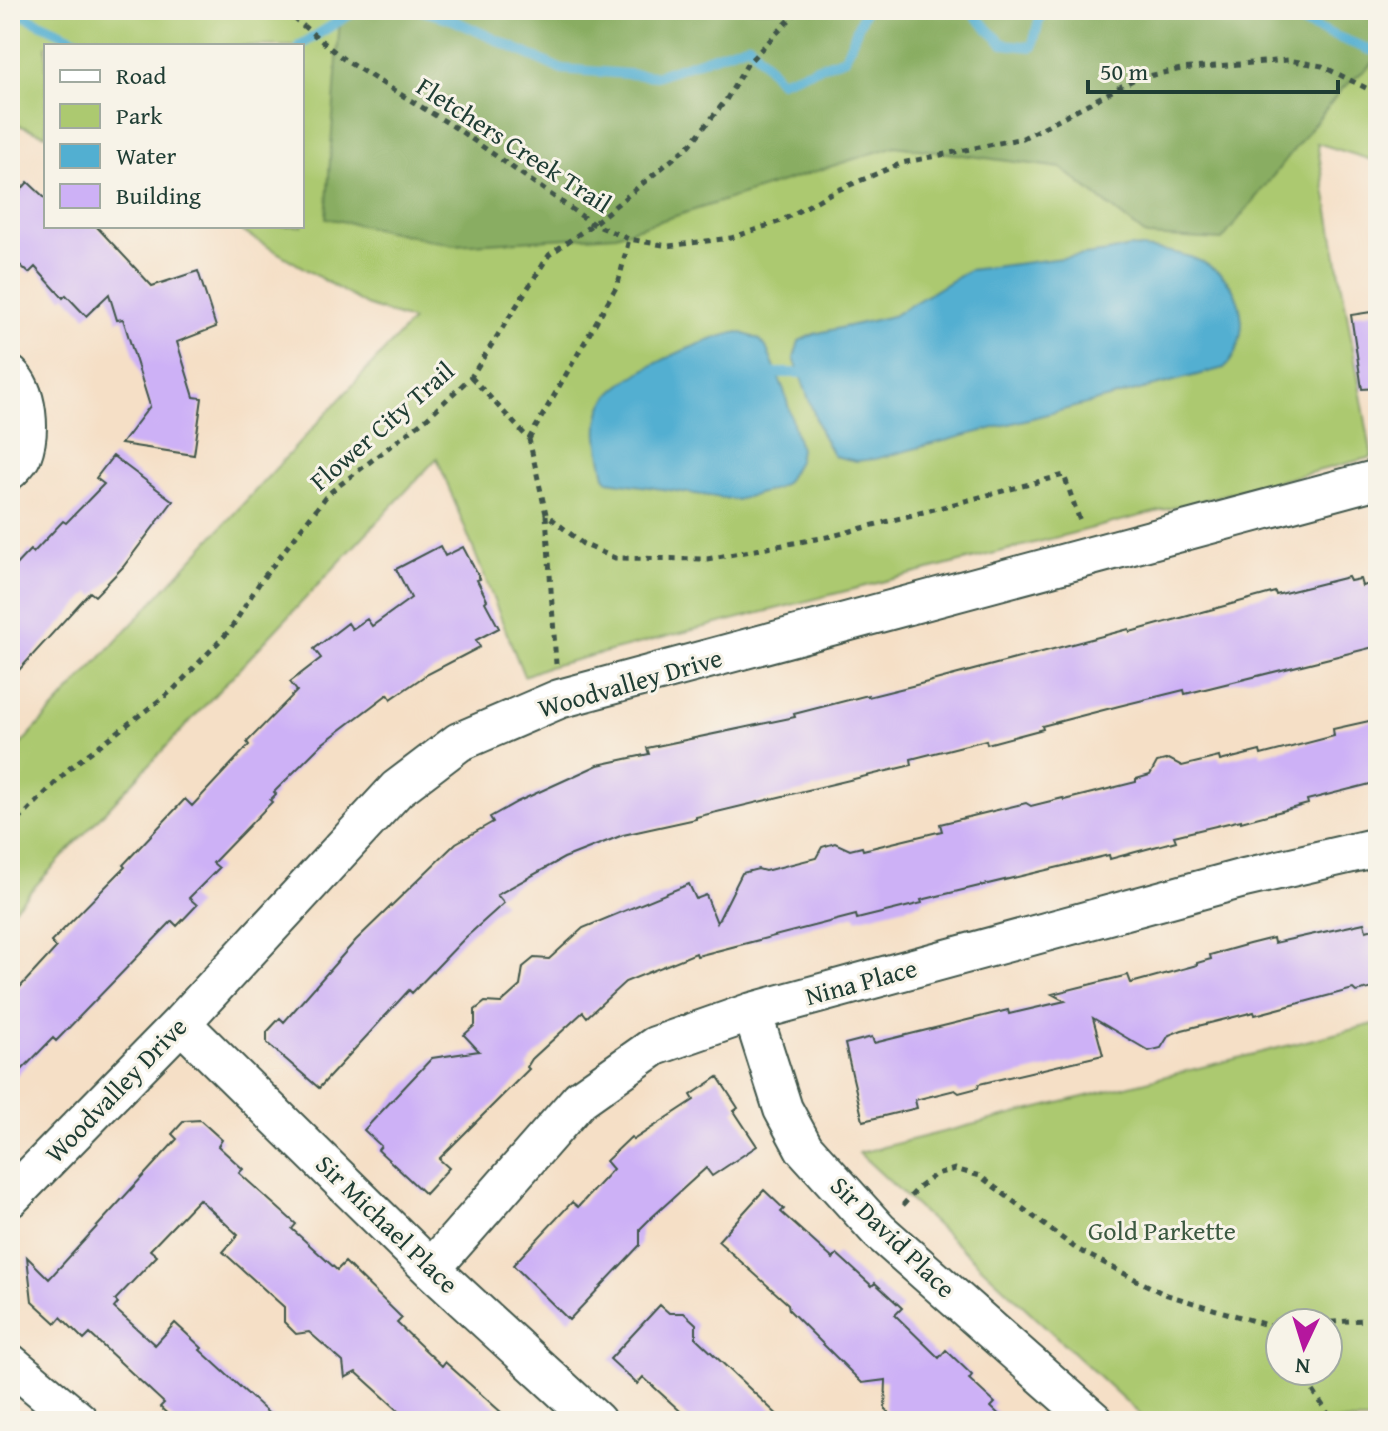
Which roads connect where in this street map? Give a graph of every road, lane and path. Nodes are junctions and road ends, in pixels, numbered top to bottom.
1 (284, 10) edge
2 (799, 10) edge
3 (1378, 94) edge
4 (593, 224) junction
5 (629, 239) junction
6 (10, 375) edge
7 (471, 377) junction
8 (529, 439) junction
9 (10, 470) edge
10 (1378, 479) edge
11 (546, 514) junction
12 (1092, 556) junction
13 (559, 699) junction
14 (10, 829) edge
15 (1378, 847) edge
16 (752, 1012) junction
17 (181, 1023) junction
18 (10, 1198) edge
19 (879, 1231) junction
20 (431, 1269) junction
21 (1378, 1319) edge
22 (1344, 1321) edge
23 (1264, 1324) edge
24 (10, 1363) edge
25 (1311, 1387) edge
26 (1378, 1413) edge
27 (79, 1421) edge
28 (596, 1421) edge
29 (1094, 1421) edge
30 (1333, 1421) edge
31 (1373, 1421) edge

1 - 4 path, Fletchers Creek Trail
2 - 4 path, Flower City Trail
3 - 5 path, Fletchers Creek Trail
4 - 5 path, Fletchers Creek Trail
4 - 7 path, Flower City Trail
5 - 8 path
6 - 9 street
7 - 8 path
7 - 14 path, Flower City Trail
8 - 11 path
10 - 12 street, Woodvalley Drive
11 - 12 path
11 - 13 path
12 - 13 street, Woodvalley Drive
13 - 17 street, Woodvalley Drive
15 - 16 street, Nina Place
16 - 19 street, Sir David Place
16 - 20 street, Nina Place
17 - 18 street, Woodvalley Drive
17 - 20 street, Sir Michael Place
19 - 23 path
19 - 29 street, Sir David Place
20 - 28 street, Sir Michael Place
21 - 22 path
24 - 27 street
25 - 30 path
26 - 31 path

